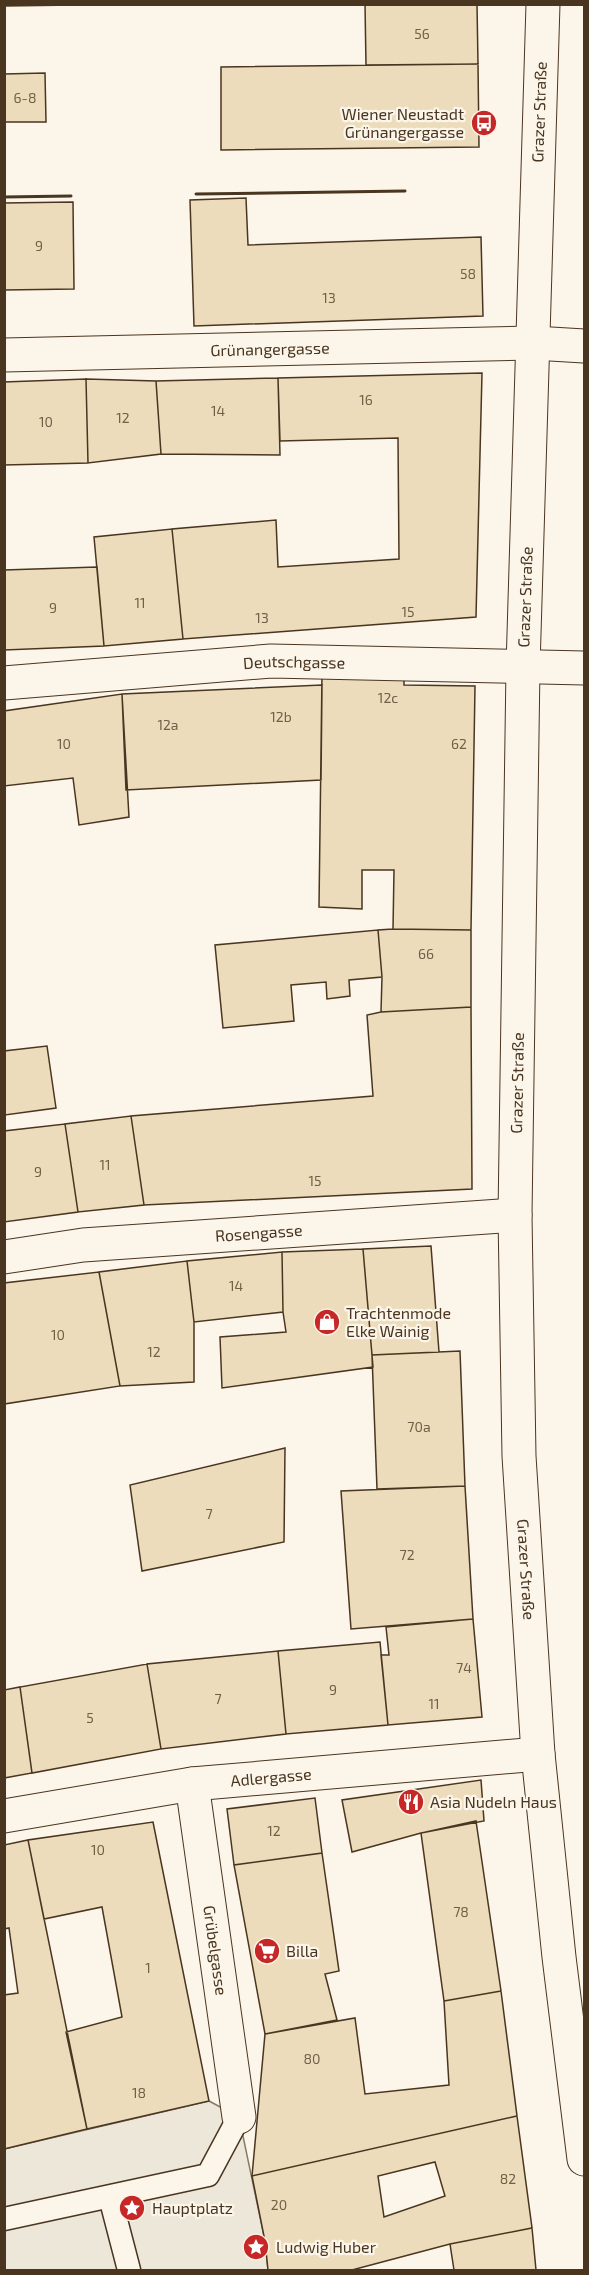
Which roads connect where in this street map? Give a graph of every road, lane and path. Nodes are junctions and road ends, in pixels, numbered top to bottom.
1 (543, 4) edge
2 (534, 343) junction
3 (585, 346) edge
4 (4, 355) edge
5 (523, 666) junction
6 (585, 668) edge
7 (4, 683) edge
8 (515, 1215) junction
9 (4, 1257) edge
10 (538, 1754) junction
11 (192, 1784) junction
12 (4, 1816) edge
13 (239, 2117) joint
14 (585, 2159) edge
15 (110, 2197) junction
16 (4, 2219) edge
17 (129, 2271) edge

1 - 2 street, Grazer Straße
2 - 3 street, Grünangergasse
2 - 4 street, Grünangergasse
2 - 5 street, Grazer Straße
5 - 6 street, Deutschgasse
5 - 7 street, Deutschgasse
5 - 8 street, Grazer Straße
8 - 9 street, Rosengasse
8 - 10 street, Grazer Straße
10 - 11 street, Adlergasse
10 - 14 street, Grazer Straße
11 - 12 street, Adlergasse
11 - 13 street, Grübelgasse
13 - 15 lane
15 - 16 lane
15 - 17 lane

